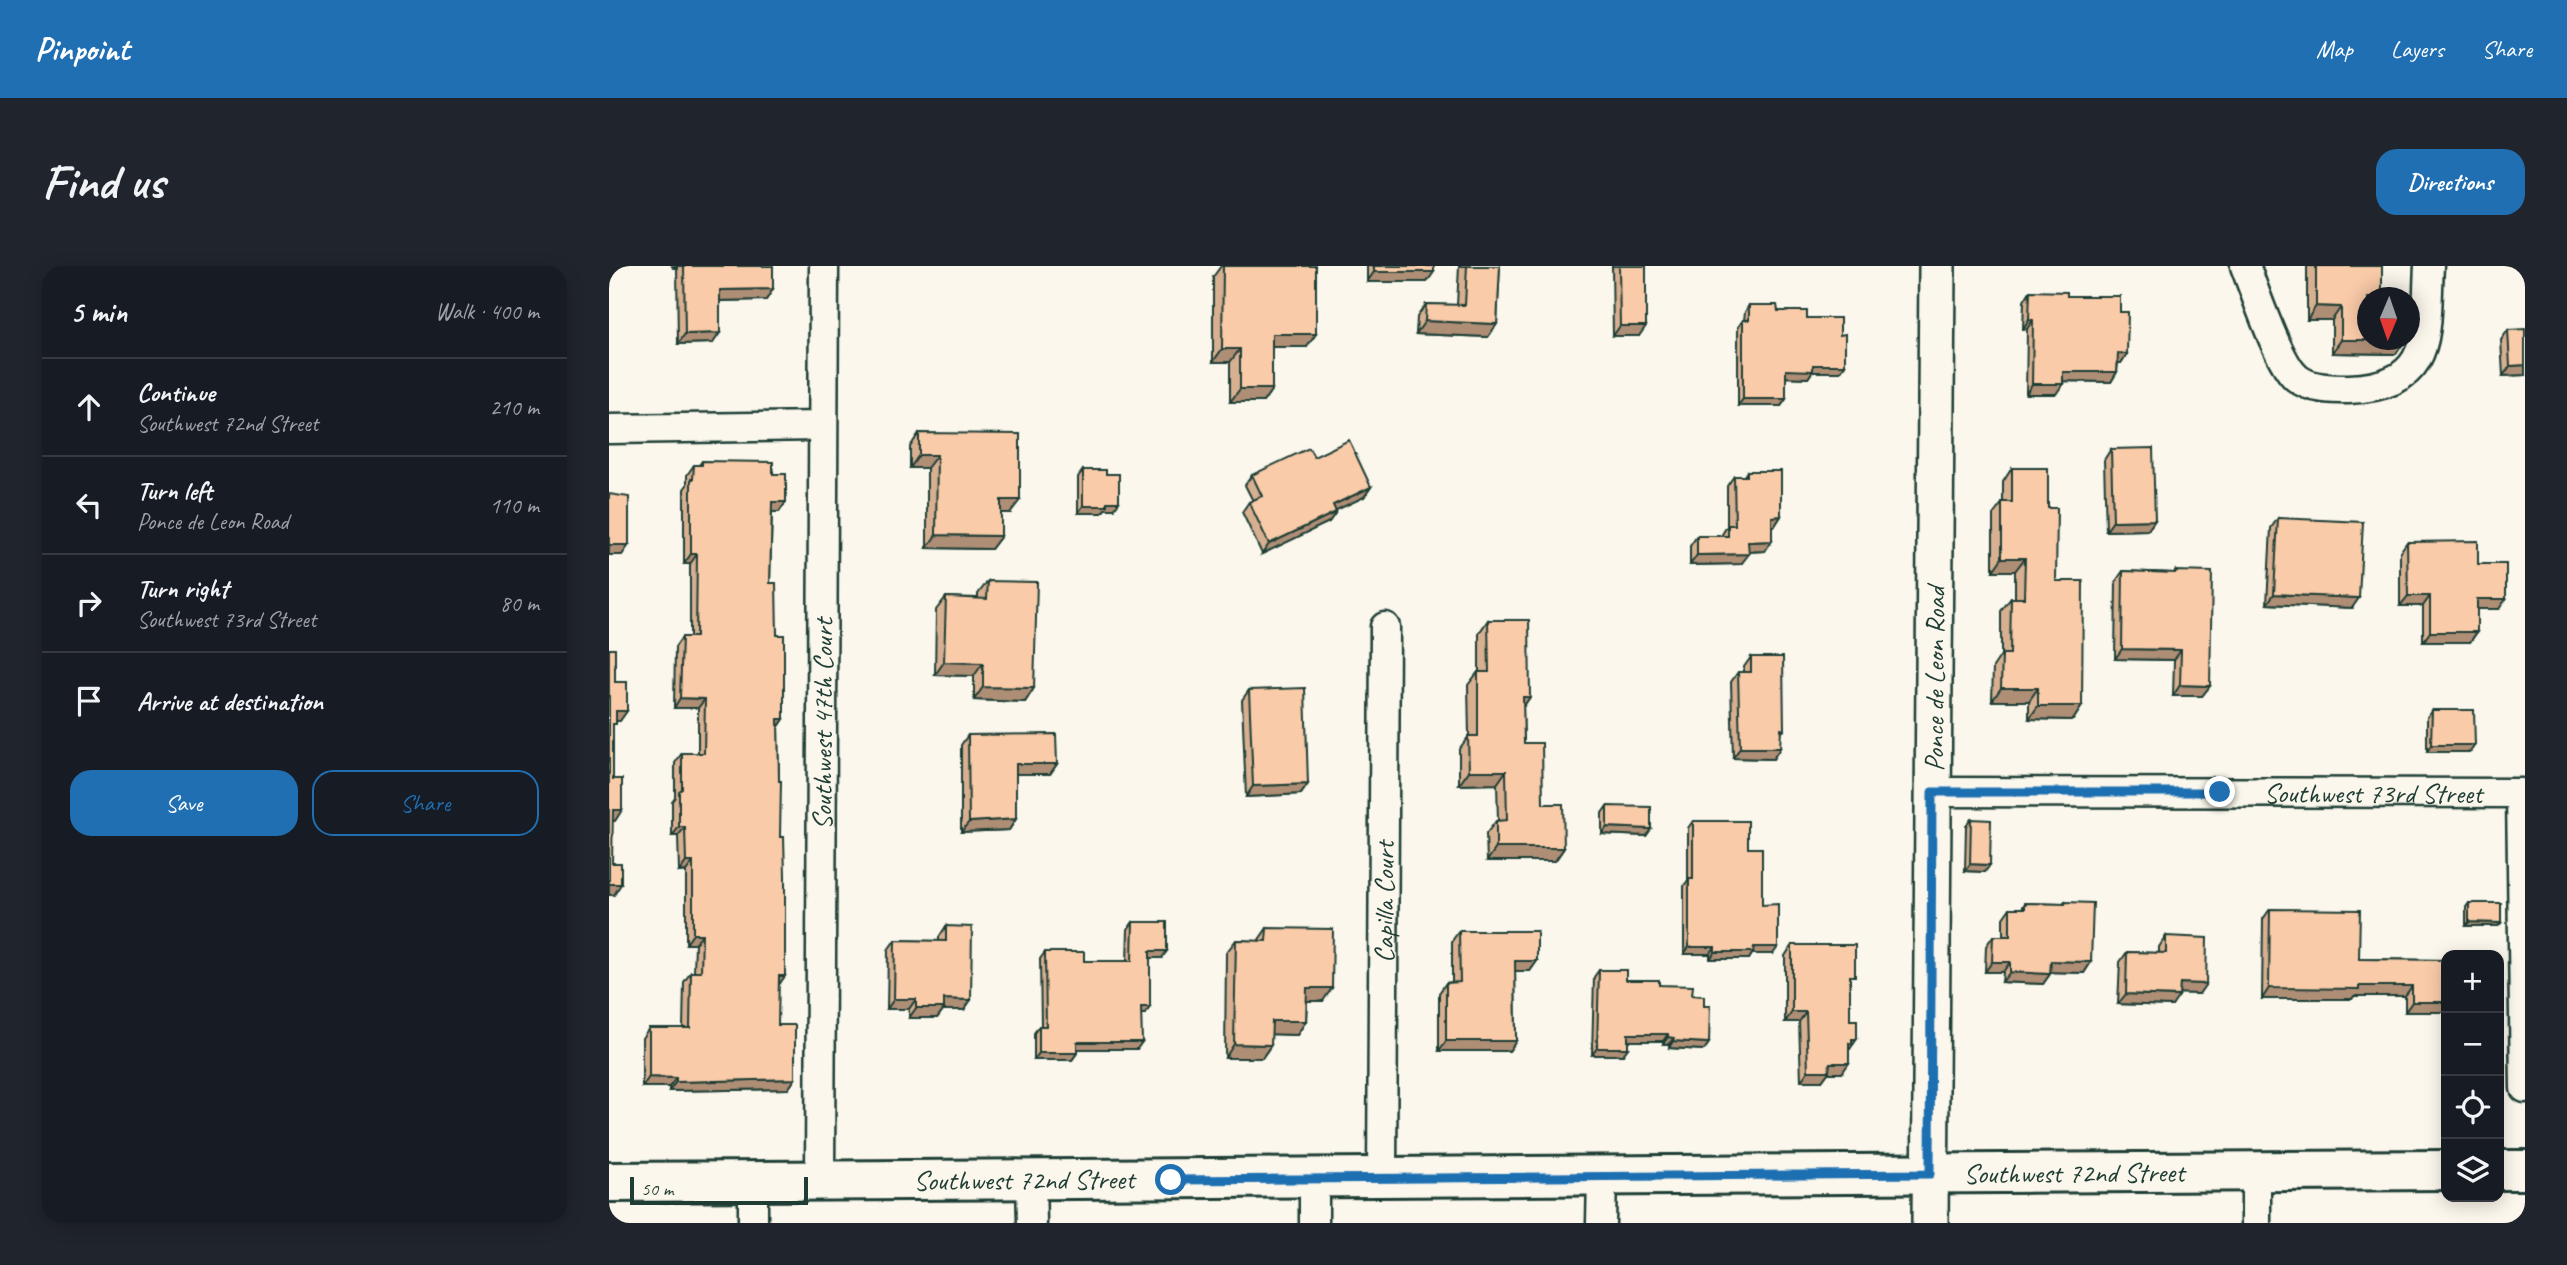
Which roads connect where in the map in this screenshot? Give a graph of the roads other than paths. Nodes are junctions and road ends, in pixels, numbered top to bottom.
1 (824, 266) edge
2 (1937, 266) edge
3 (2245, 266) edge
4 (2429, 266) edge
5 (822, 426) junction
6 (609, 429) edge
7 (1385, 626) dead end
8 (1932, 792) junction
9 (2525, 1088) edge
10 (2441, 1170) edge
11 (2504, 1170) edge
12 (2525, 1170) edge
13 (2256, 1172) junction
14 (1930, 1174) junction
15 (1602, 1176) junction
16 (1382, 1178) junction
17 (1314, 1179) junction
18 (1031, 1180) junction
19 (820, 1181) junction
20 (609, 1182) edge
21 (753, 1183) junction
22 (753, 1223) edge
23 (1032, 1223) edge
24 (1314, 1223) edge
25 (1601, 1223) edge
26 (1930, 1223) edge
27 (2256, 1223) edge

1 - 5 street, Southwest 47th Court
2 - 8 street, Ponce de Leon Road
3 - 4 street
5 - 6 street
5 - 19 street, Southwest 47th Court
7 - 16 street, Capilla Court
8 - 9 street, Southwest 73rd Street
8 - 14 street, Ponce de Leon Road
10 - 13 main road, Southwest 72nd Street
11 - 12 main road
13 - 14 main road, Southwest 72nd Street
13 - 27 street
14 - 15 main road, Southwest 72nd Street
14 - 26 street, Ponce de Leon Road
15 - 16 main road, Southwest 72nd Street
15 - 25 street
16 - 17 main road, Southwest 72nd Street
17 - 18 main road, Southwest 72nd Street
17 - 24 street
18 - 19 main road, Southwest 72nd Street
18 - 23 street
19 - 21 main road, Southwest 72nd Street
20 - 21 main road, Southwest 72nd Street
21 - 22 street

